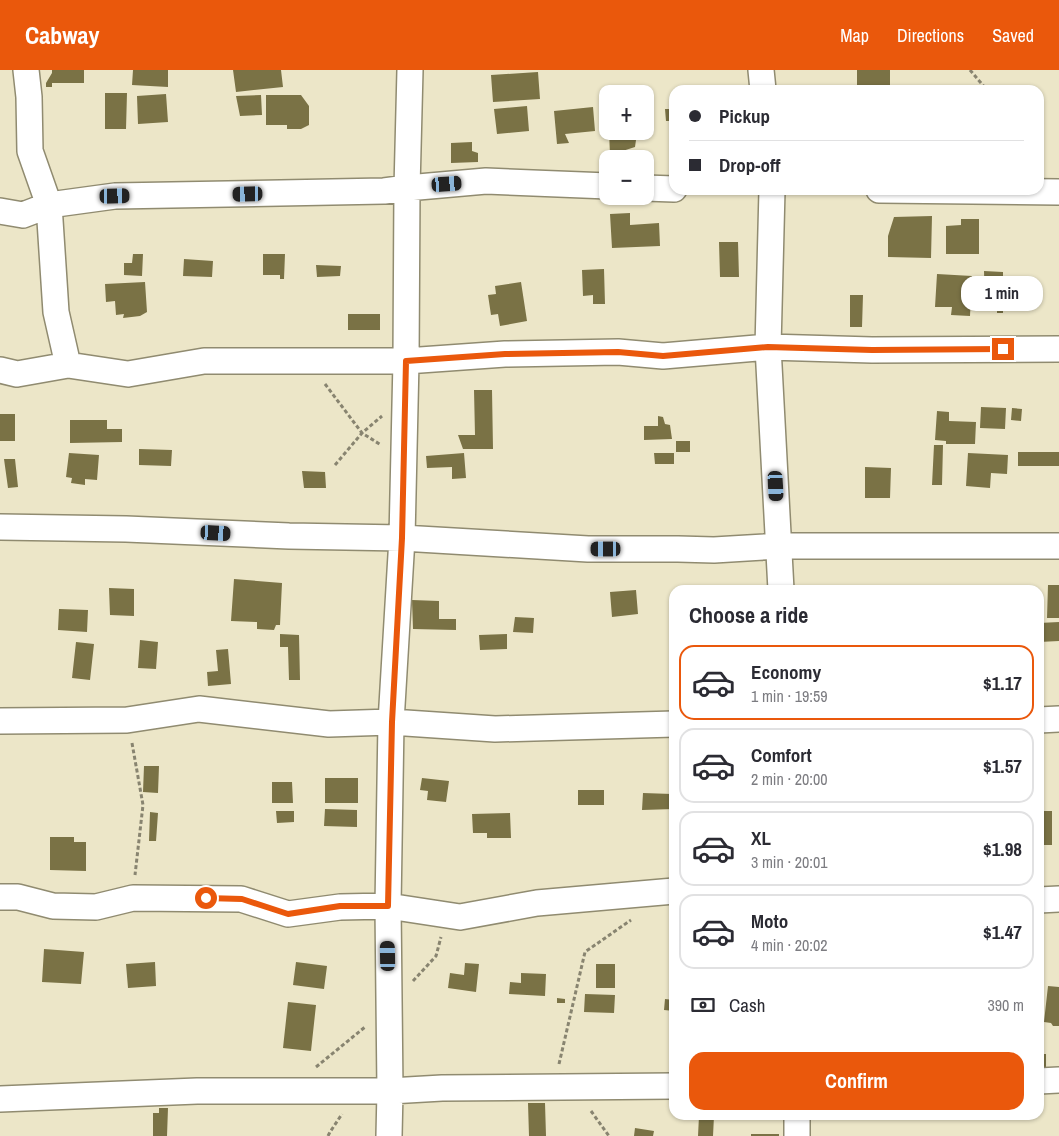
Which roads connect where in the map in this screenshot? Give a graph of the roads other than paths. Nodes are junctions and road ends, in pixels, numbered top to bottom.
1 (26, 70) edge
2 (410, 70) edge
3 (760, 70) edge
4 (762, 85) edge
5 (599, 186) edge
6 (407, 188) junction
7 (654, 188) edge
8 (669, 189) edge
9 (1044, 192) edge
10 (1059, 192) edge
11 (772, 195) edge
12 (49, 205) junction
13 (0, 212) edge
14 (768, 347) junction
15 (1059, 349) edge
16 (406, 361) junction
17 (68, 365) junction
18 (0, 370) edge
19 (0, 527) edge
20 (402, 538) junction
21 (779, 546) junction
22 (1059, 546) edge
23 (781, 585) edge
24 (1059, 719) edge
25 (1044, 720) edge
26 (0, 721) edge
27 (392, 722) junction
28 (669, 724) edge
29 (669, 891) edge
30 (0, 897) edge
31 (1059, 899) edge
32 (1044, 900) edge
33 (388, 906) junction
34 (1059, 1080) edge
35 (1044, 1081) edge
36 (669, 1086) edge
37 (390, 1091) junction
38 (0, 1099) edge
39 (797, 1120) edge
40 (389, 1136) edge
41 (797, 1136) edge

1 - 12 street
2 - 6 street
3 - 4 street
5 - 6 street
6 - 12 street
6 - 16 street
7 - 8 street
9 - 10 street
11 - 14 street
12 - 13 street
12 - 17 street
14 - 15 street
14 - 16 street
14 - 21 street
16 - 17 street
16 - 20 street
17 - 18 street
19 - 20 street
20 - 21 street
20 - 27 street
21 - 22 street
21 - 23 street
24 - 25 street
26 - 27 street
27 - 28 street
27 - 33 street
29 - 33 street
30 - 33 street
31 - 32 street
33 - 37 street
34 - 35 street
36 - 37 street
37 - 38 street
37 - 40 street
39 - 41 street

